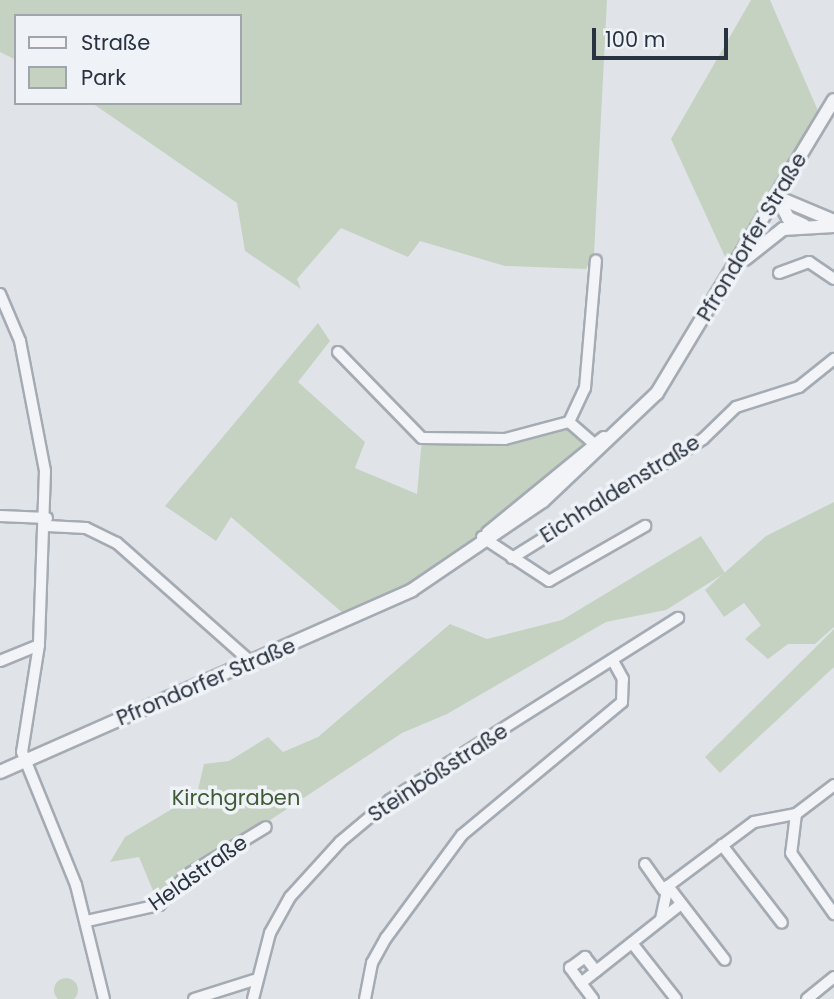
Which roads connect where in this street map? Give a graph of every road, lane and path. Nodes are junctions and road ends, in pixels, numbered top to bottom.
1 (834, 100) edge
2 (777, 197) junction
3 (834, 224) edge
4 (806, 226) junction
5 (596, 260) dead end
6 (732, 272) junction
7 (779, 273) dead end
8 (834, 279) edge
9 (0, 295) edge
10 (338, 352) dead end
11 (834, 359) edge
12 (569, 422) junction
13 (599, 448) junction
14 (0, 516) edge
15 (47, 522) junction
16 (645, 526) dead end
17 (485, 541) junction
18 (512, 558) junction
19 (678, 618) dead end
20 (39, 645) junction
21 (0, 661) edge
22 (252, 663) junction
23 (614, 663) junction
24 (25, 761) junction
25 (0, 772) edge
26 (834, 785) edge
27 (796, 814) junction
28 (266, 827) dead end
29 (722, 845) junction
30 (645, 864) dead end
31 (666, 888) junction
32 (681, 904) junction
33 (834, 914) edge
34 (661, 919) junction
35 (87, 921) junction
36 (782, 923) dead end
37 (632, 943) junction
38 (725, 960) dead end
39 (596, 971) junction
40 (834, 977) edge
41 (254, 980) junction
42 (581, 983) junction
43 (104, 999) edge
44 (194, 999) edge
45 (253, 999) edge
46 (365, 999) edge
47 (593, 999) edge
48 (676, 999) edge
49 (807, 999) edge

1 - 2 street, Pfrondorfer Straße
2 - 3 street
2 - 4 street
2 - 6 street, Pfrondorfer Straße
3 - 4 street
4 - 6 street
5 - 12 street
6 - 13 street, Pfrondorfer Straße
7 - 8 street
9 - 15 street
10 - 12 street
11 - 18 street, Eichhaldenstraße
12 - 13 street
13 - 17 street, Pfrondorfer Straße
14 - 15 street
15 - 20 street
15 - 22 street
16 - 18 street, Eichhaldenstraße
17 - 18 street, Eichhaldenstraße
17 - 22 street, Pfrondorfer Straße
19 - 23 street, Steinbößstraße
20 - 21 street
20 - 24 street
22 - 24 street, Pfrondorfer Straße
23 - 41 street, Steinbößstraße
23 - 46 street
24 - 25 street, Pfrondorfer Straße
24 - 35 street
26 - 27 street
27 - 29 street
27 - 33 street
28 - 35 street, Heldstraße
29 - 31 street
29 - 36 street
30 - 31 street
31 - 32 street
31 - 34 street
32 - 34 street
32 - 38 street
34 - 37 street
35 - 43 street
37 - 39 street
37 - 48 street
39 - 42 street
39 - 42 street
40 - 49 street
41 - 44 street
41 - 45 street, Steinbößstraße
42 - 47 street

